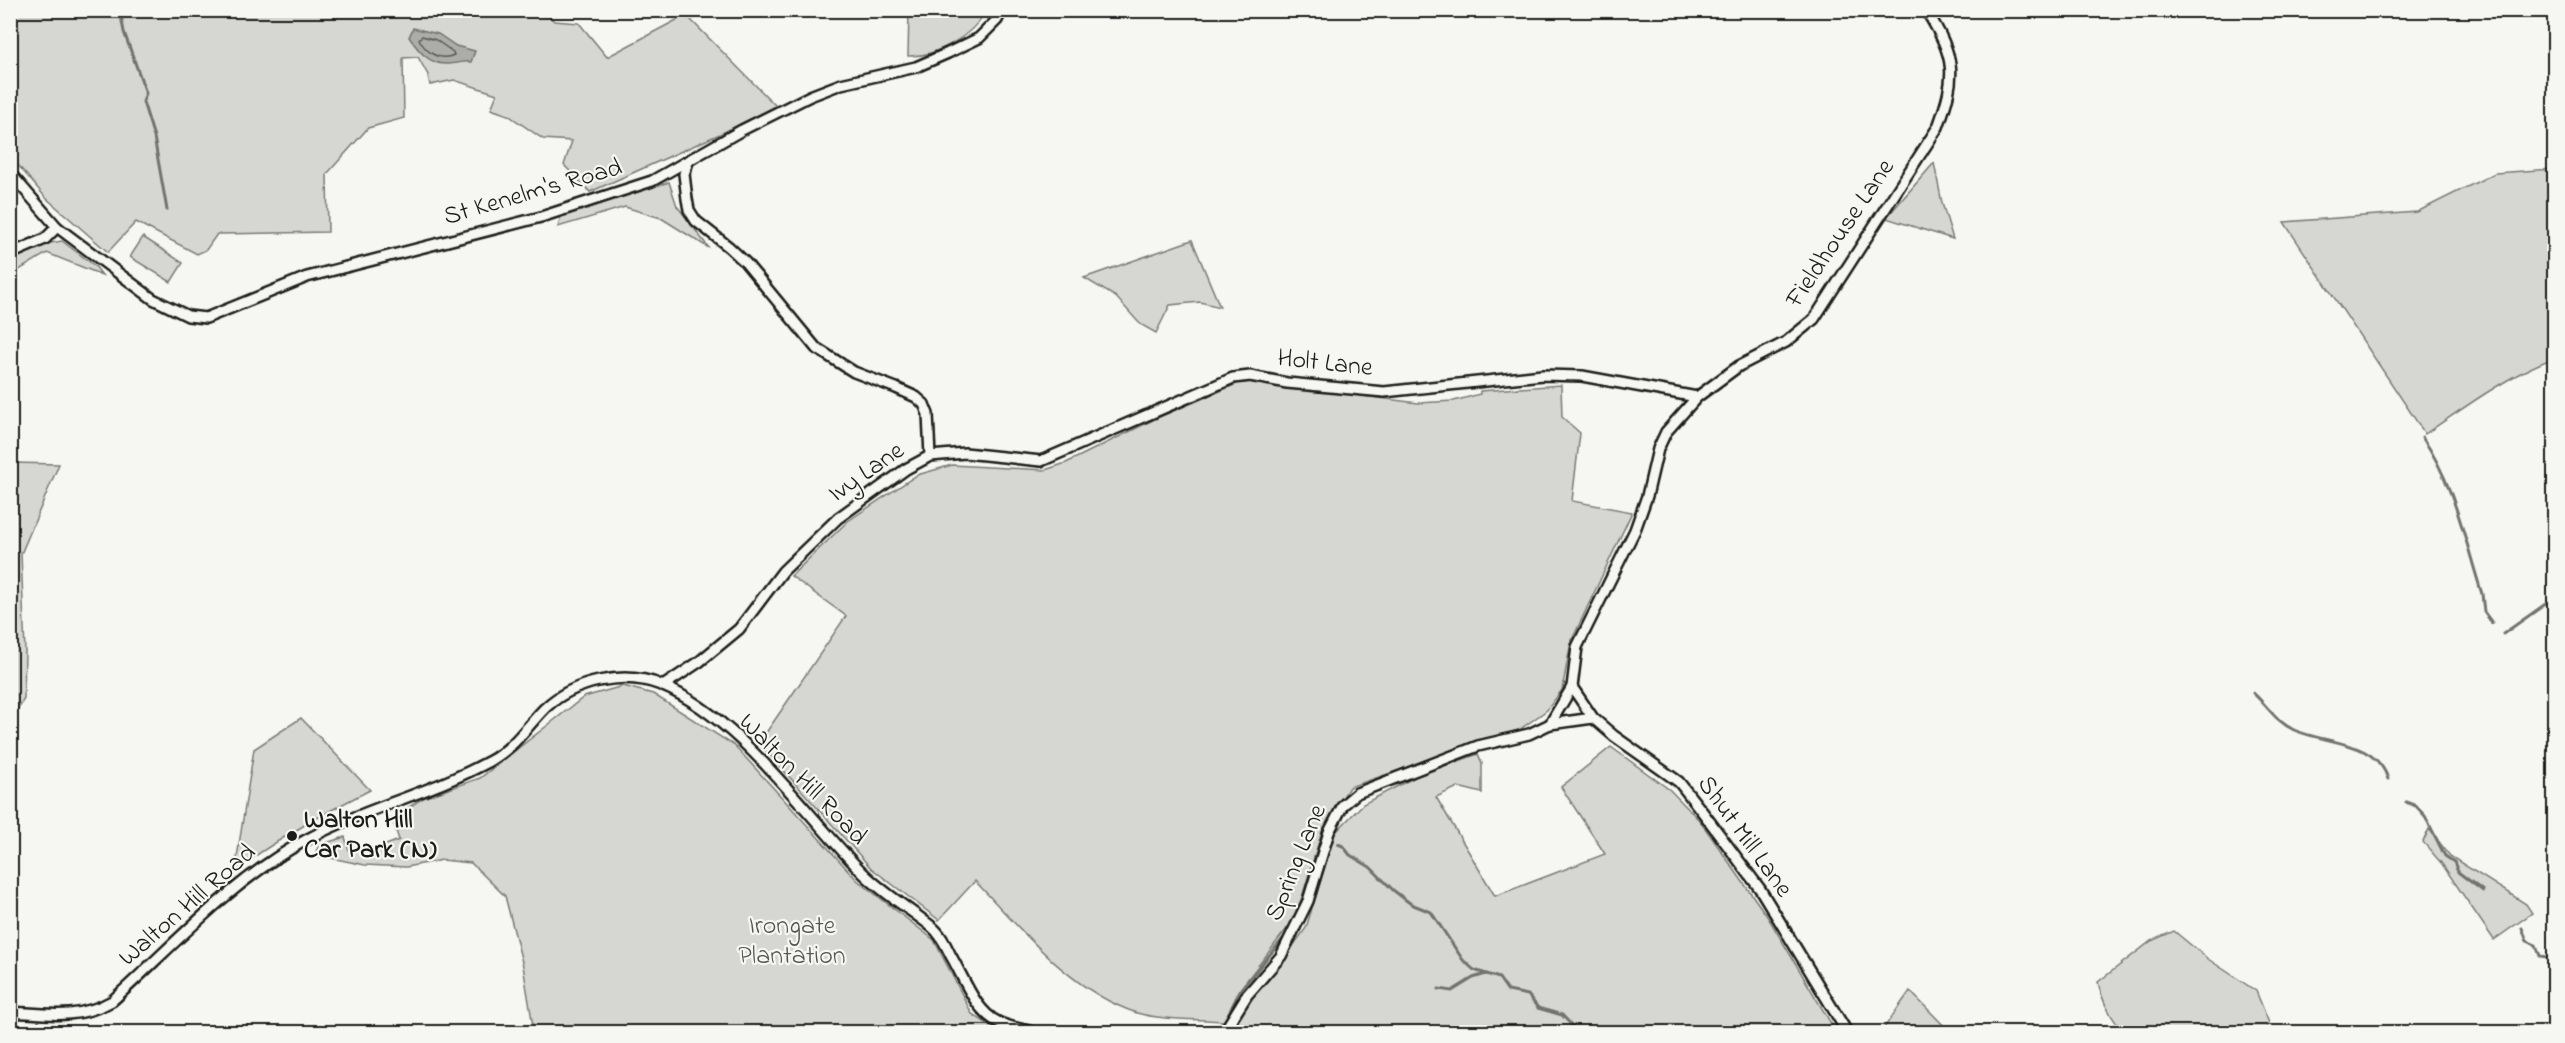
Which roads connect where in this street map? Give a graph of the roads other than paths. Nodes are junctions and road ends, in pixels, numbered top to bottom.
1 (1002, 10) edge
2 (1926, 10) edge
3 (688, 162) junction
4 (10, 173) edge
5 (57, 227) junction
6 (10, 254) edge
7 (1696, 397) junction
8 (930, 456) junction
9 (663, 686) junction
10 (1574, 691) junction
11 (1593, 718) junction
12 (1550, 724) junction
13 (10, 1012) edge
14 (1032, 1032) edge
15 (1224, 1032) edge
16 (1847, 1032) edge

1 - 3 street, St Kenelm's Road
2 - 7 street, Fieldhouse Lane
3 - 5 street, St Kenelm's Road
3 - 8 street, Ivy Lane
4 - 5 street, St Kenelm's Road
5 - 6 street
7 - 8 street, Holt Lane
7 - 10 street, Fieldhouse Lane
8 - 9 street, Ivy Lane
9 - 13 street, Walton Hill Road
9 - 14 street, Walton Hill Road
10 - 11 street, Shut Mill Lane
10 - 12 street
11 - 12 street, Spring Lane
11 - 16 street, Shut Mill Lane
12 - 15 street, Spring Lane

